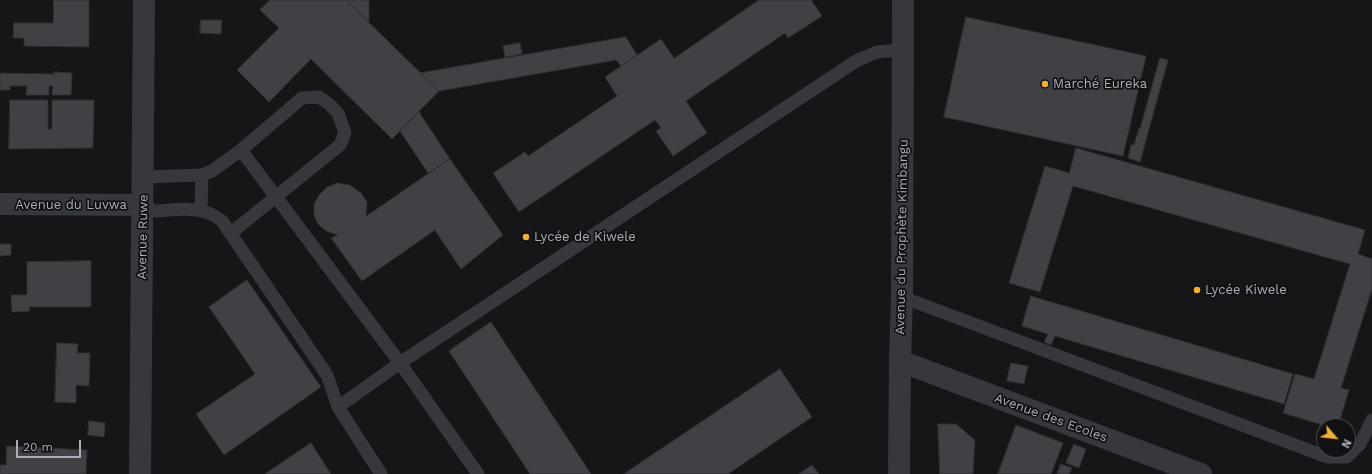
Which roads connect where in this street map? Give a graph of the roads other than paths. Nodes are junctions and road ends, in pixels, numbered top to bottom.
1 (144, 0) edge
2 (903, 0) edge
3 (903, 50) junction
4 (240, 150) junction
5 (202, 175) junction
6 (143, 177) junction
7 (275, 197) junction
8 (0, 204) edge
9 (143, 208) junction
10 (201, 209) junction
11 (231, 233) junction
12 (902, 297) junction
13 (900, 361) junction
14 (400, 363) junction
15 (338, 408) junction
16 (1372, 420) edge
17 (140, 474) edge
18 (381, 474) edge
19 (478, 474) edge
20 (899, 474) edge
21 (1201, 474) edge

1 - 6 street, Avenue Ruwe
2 - 3 street, Avenue du Prophète Kimbangu
3 - 12 street, Avenue du Prophète Kimbangu
3 - 14 lane
4 - 5 lane
4 - 7 lane
4 - 7 lane
5 - 6 lane
5 - 10 lane
6 - 9 street, Avenue Ruwe
7 - 11 lane
7 - 14 lane
8 - 9 street, Avenue du Luvwa
9 - 10 lane
9 - 17 street, Avenue Ruwe
10 - 11 lane
11 - 15 lane
12 - 13 street, Avenue du Prophète Kimbangu
12 - 16 lane
13 - 20 street, Avenue du Prophète Kimbangu
13 - 21 street, Avenue des Ecoles
14 - 15 lane
14 - 19 lane
15 - 18 lane

